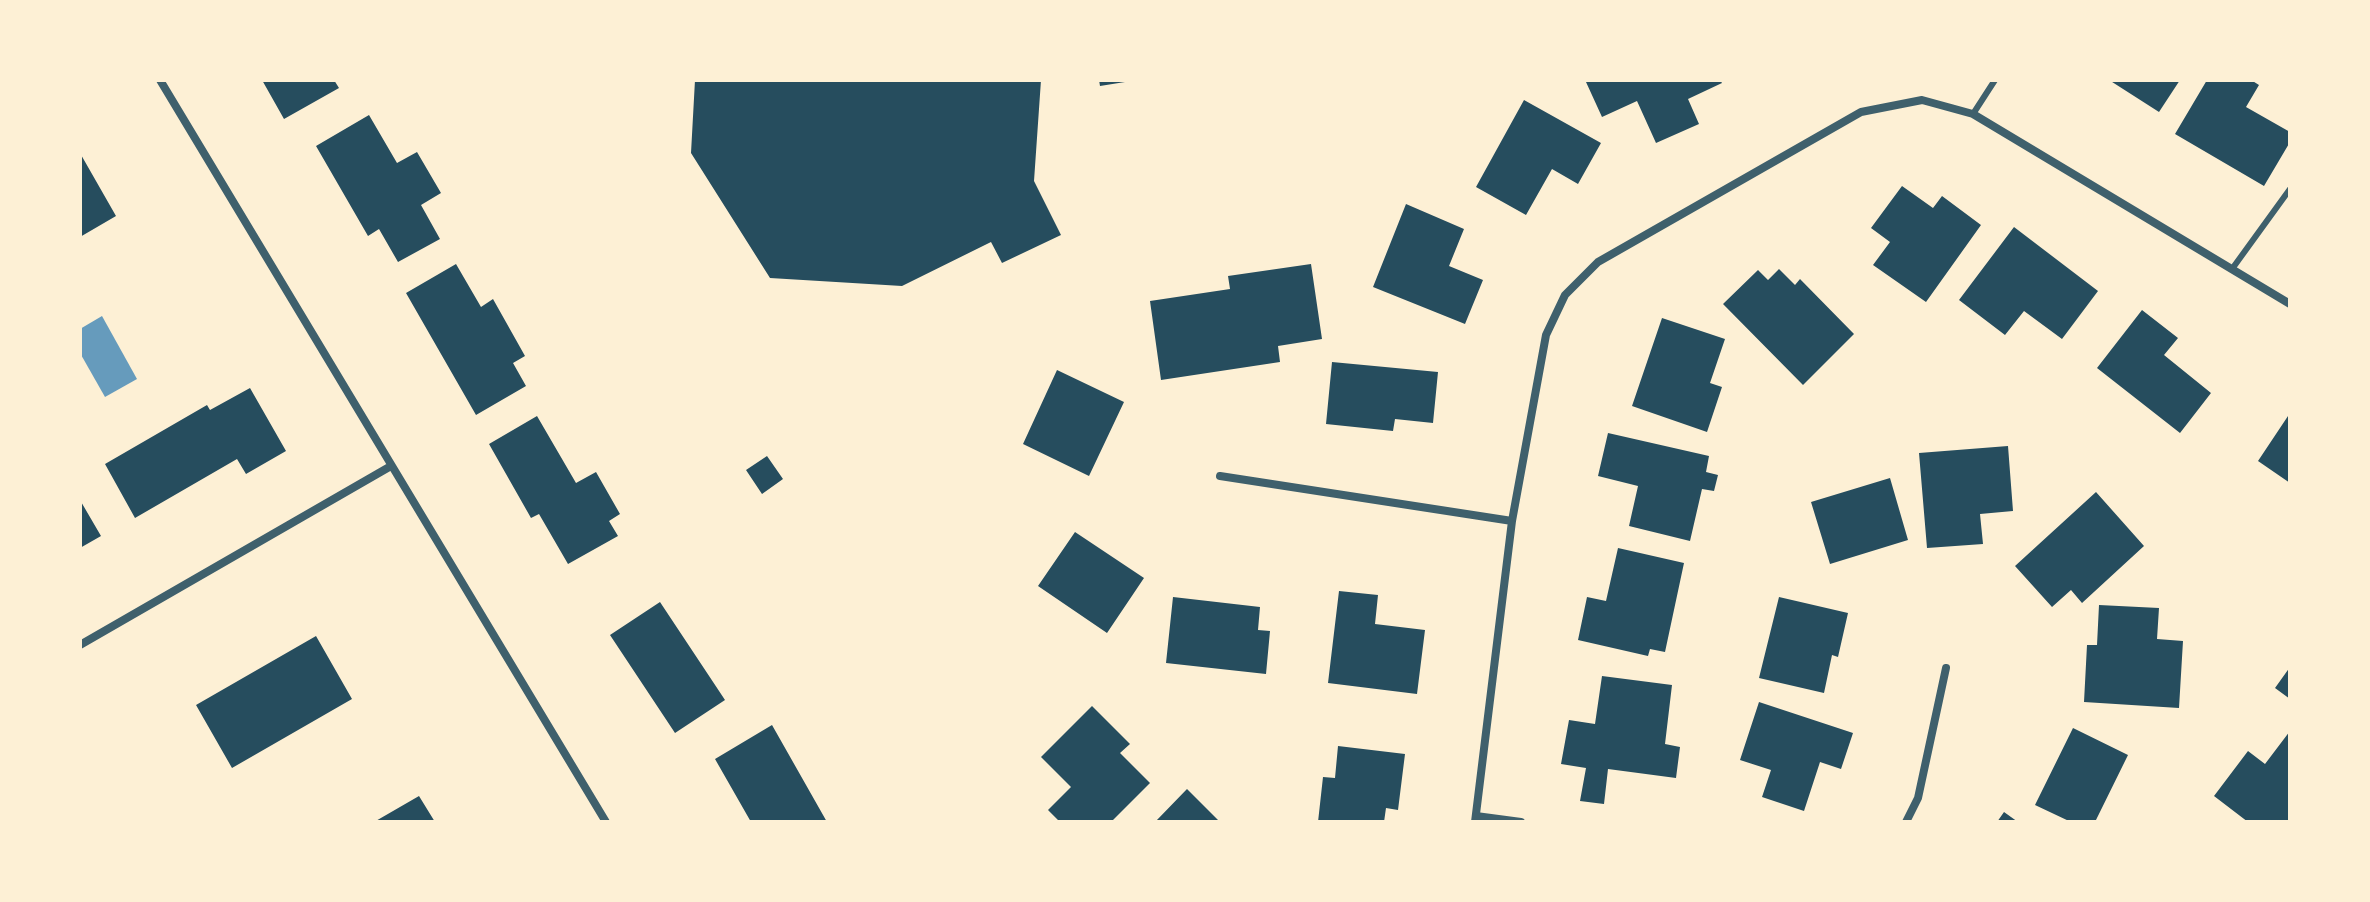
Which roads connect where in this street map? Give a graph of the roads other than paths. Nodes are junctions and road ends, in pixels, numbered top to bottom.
1 (160, 80) edge
2 (1995, 80) edge
3 (1973, 114) junction
4 (2290, 189) edge
5 (2232, 269) junction
6 (2290, 304) edge
7 (391, 466) junction
8 (1220, 476) dead end
9 (1512, 521) junction
10 (80, 645) edge
11 (1946, 668) dead end
12 (1475, 819) edge
13 (606, 822) edge
14 (1521, 822) edge
15 (1906, 822) edge

1 - 7 street
2 - 3 lane
3 - 5 street
3 - 9 street
4 - 5 lane
5 - 6 street
7 - 10 street
7 - 13 street
8 - 9 street
9 - 12 street
11 - 15 street
12 - 14 street

